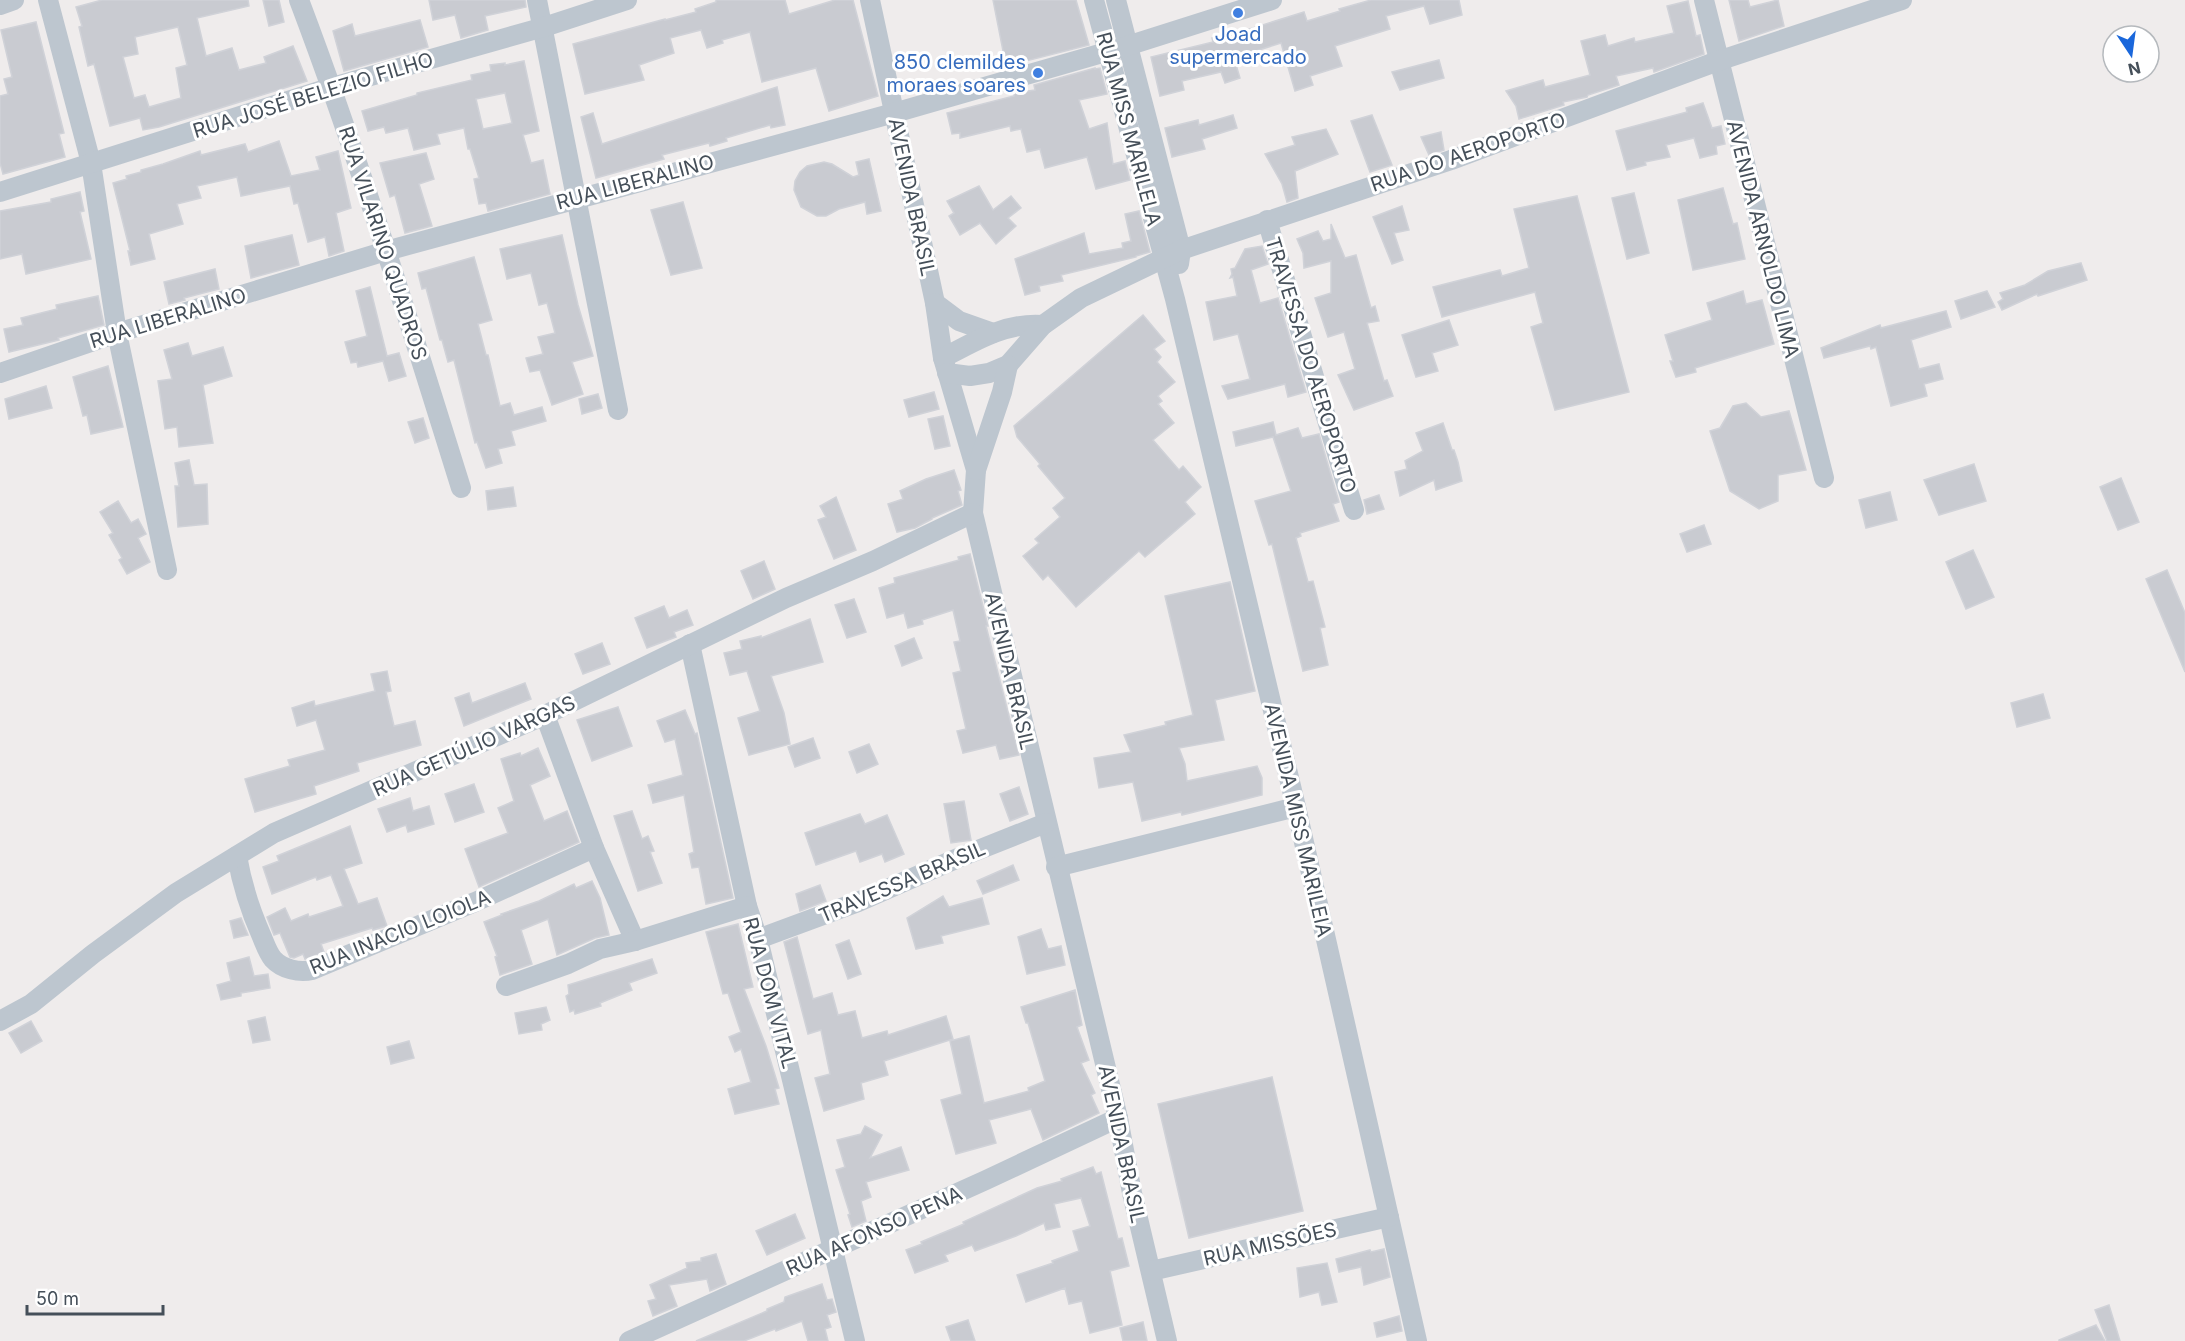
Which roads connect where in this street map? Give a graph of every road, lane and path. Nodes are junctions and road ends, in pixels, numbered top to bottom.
1 (14, 0) edge
2 (48, 0) edge
3 (299, 0) edge
4 (537, 0) edge
5 (627, 0) edge
6 (870, 0) edge
7 (1094, 0) edge
8 (1116, 0) edge
9 (1272, 0) edge
10 (1704, 0) edge
11 (1902, 0) edge
12 (0, 5) edge
13 (544, 27) junction
14 (1127, 46) junction
15 (1107, 51) junction
16 (1718, 61) junction
17 (332, 87) junction
18 (894, 113) junction
19 (91, 163) junction
20 (0, 192) edge
21 (576, 198) junction
22 (1267, 220) junction
23 (386, 251) junction
24 (1172, 254) junction
25 (935, 303) junction
26 (1044, 325) junction
27 (117, 333) junction
28 (993, 333) junction
29 (945, 365) junction
30 (1008, 365) junction
31 (0, 373) edge
32 (618, 410) dead end
33 (976, 470) junction
34 (1824, 478) dead end
35 (461, 488) dead end
36 (1354, 510) dead end
37 (973, 513) junction
38 (167, 570) dead end
39 (690, 644) junction
40 (545, 715) junction
41 (1296, 807) junction
42 (1046, 822) junction
43 (594, 848) junction
44 (237, 856) junction
45 (1056, 867) junction
46 (747, 906) junction
47 (758, 939) junction
48 (635, 942) junction
49 (506, 986) dead end
50 (0, 1021) edge
51 (1118, 1118) junction
52 (1389, 1217) junction
53 (834, 1249) junction
54 (1151, 1271) junction
55 (629, 1341) edge
56 (855, 1341) edge
57 (1167, 1341) edge
58 (1417, 1341) edge

1 - 12 street
2 - 19 street
3 - 17 street, RUA VILARINO QUADROS
4 - 13 street
5 - 13 street, RUA JOSÉ BELEZIO FILHO
6 - 18 street, AVENIDA BRASIL
7 - 15 street, RUA MISS MARILELA
8 - 14 street, RUA MISS MARILELA
9 - 14 street, RUA LIBERALINO
10 - 16 street, AVENIDA ARNOLDO LIMA
11 - 16 street, RUA DO AEROPORTO
13 - 17 street, RUA JOSÉ BELEZIO FILHO
13 - 21 street
14 - 15 street, RUA LIBERALINO
14 - 24 street, RUA MISS MARILELA
15 - 18 street, RUA LIBERALINO
15 - 24 street, RUA MISS MARILELA
16 - 22 street, RUA DO AEROPORTO
16 - 34 street, AVENIDA ARNOLDO LIMA
17 - 19 street, RUA JOSÉ BELEZIO FILHO
17 - 23 street, RUA VILARINO QUADROS
18 - 21 street, RUA LIBERALINO
18 - 25 street, AVENIDA BRASIL
19 - 20 street, RUA JOSÉ BELEZIO FILHO
19 - 27 street
21 - 23 street, RUA LIBERALINO
21 - 32 street
22 - 24 street, RUA DO AEROPORTO
22 - 36 street, TRAVESSA DO AEROPORTO
23 - 27 street, RUA LIBERALINO
23 - 35 street, RUA VILARINO QUADROS
24 - 26 street, RUA DO AEROPORTO
24 - 41 street, AVENIDA MISS MARILEIA
25 - 28 street
25 - 29 street, AVENIDA BRASIL
26 - 28 street
26 - 30 street, RUA DO AEROPORTO
27 - 31 street, RUA LIBERALINO
27 - 38 street
28 - 29 street
29 - 30 street
29 - 33 street, AVENIDA BRASIL
30 - 33 street
33 - 37 street, AVENIDA BRASIL
37 - 39 street, RUA GETÚLIO VARGAS
37 - 42 street, AVENIDA BRASIL
39 - 40 street, RUA GETÚLIO VARGAS
39 - 46 street, RUA DOM VITAL
40 - 43 street
40 - 44 street, RUA GETÚLIO VARGAS
41 - 45 street
41 - 52 street, AVENIDA MISS MARILEIA
42 - 45 street, AVENIDA BRASIL
42 - 47 street, TRAVESSA BRASIL
43 - 44 street, RUA INACIO LOIOLA
43 - 48 street
44 - 50 street, RUA GETÚLIO VARGAS
45 - 51 street, AVENIDA BRASIL
46 - 47 street, RUA DOM VITAL
46 - 48 street
47 - 53 street, RUA DOM VITAL
48 - 49 street
51 - 53 street, RUA AFONSO PENA
51 - 54 street, AVENIDA BRASIL
52 - 54 street, RUA MISSÕES
52 - 58 street, AVENIDA MISS MARILEIA
53 - 55 street, RUA AFONSO PENA
53 - 56 street, RUA DOM VITAL
54 - 57 street, AVENIDA BRASIL

